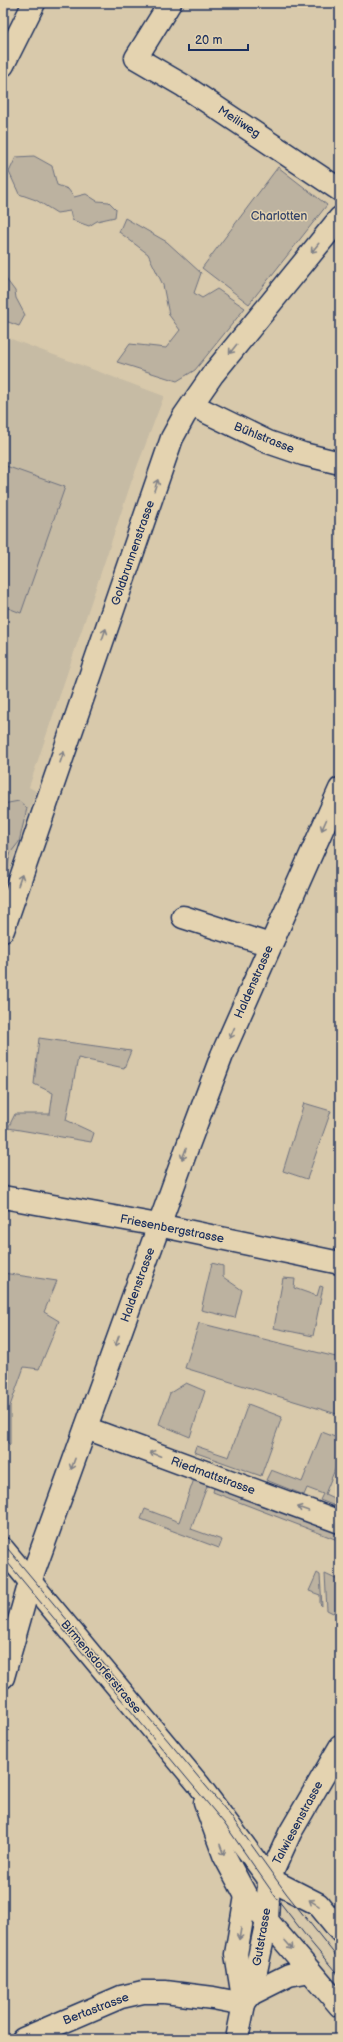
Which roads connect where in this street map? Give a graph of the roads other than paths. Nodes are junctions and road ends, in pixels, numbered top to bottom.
1 (34, 3) edge
2 (170, 3) edge
3 (3, 65) edge
4 (340, 190) edge
5 (340, 218) edge
6 (192, 405) junction
7 (340, 463) edge
8 (340, 789) edge
9 (183, 918) dead end
10 (3, 930) edge
11 (270, 945) junction
12 (3, 1197) edge
13 (158, 1225) junction
14 (340, 1263) edge
15 (86, 1428) junction
16 (340, 1522) edge
17 (3, 1549) edge
18 (30, 1582) junction
19 (3, 1677) edge
20 (340, 1747) edge
21 (199, 1784) junction
22 (269, 1879) junction
23 (246, 1896) junction
24 (267, 1920) junction
25 (340, 1931) edge
26 (310, 1971) junction
27 (247, 1999) junction
28 (340, 2006) edge
29 (23, 2039) edge
30 (237, 2039) edge

1 - 3 street
2 - 4 street, Meiliweg
5 -> 6 street, Goldbrunnenstrasse
6 - 7 street, Bühlstrasse
10 -> 6 street, Goldbrunnenstrasse
8 -> 11 street, Haldenstrasse
9 - 11 street
11 -> 13 street, Haldenstrasse
12 - 13 street, Friesenbergstrasse
13 - 14 street, Friesenbergstrasse
13 -> 15 street, Haldenstrasse
16 -> 15 street, Riedmattstrasse
15 -> 18 street, Haldenstrasse
17 - 18 street, Birmensdorferstrasse
18 - 19 street, Haldenstrasse
18 - 21 street, Birmensdorferstrasse
20 - 22 street, Talwiesenstrasse
21 - 22 street, Birmensdorferstrasse
21 -> 23 street, Birmensdorferstrasse
22 - 24 street, Gutstrasse
25 -> 22 street, Birmensdorferstrasse
23 - 24 street, Birmensdorferstrasse
23 -> 27 street, Gutstrasse
24 -> 26 street, Birmensdorferstrasse
24 - 27 street, Gutstrasse
26 - 27 street, Gutstrasse
26 - 28 street, Birmensdorferstrasse
27 - 29 street, Bertastrasse
27 - 30 street, Gutstrasse

